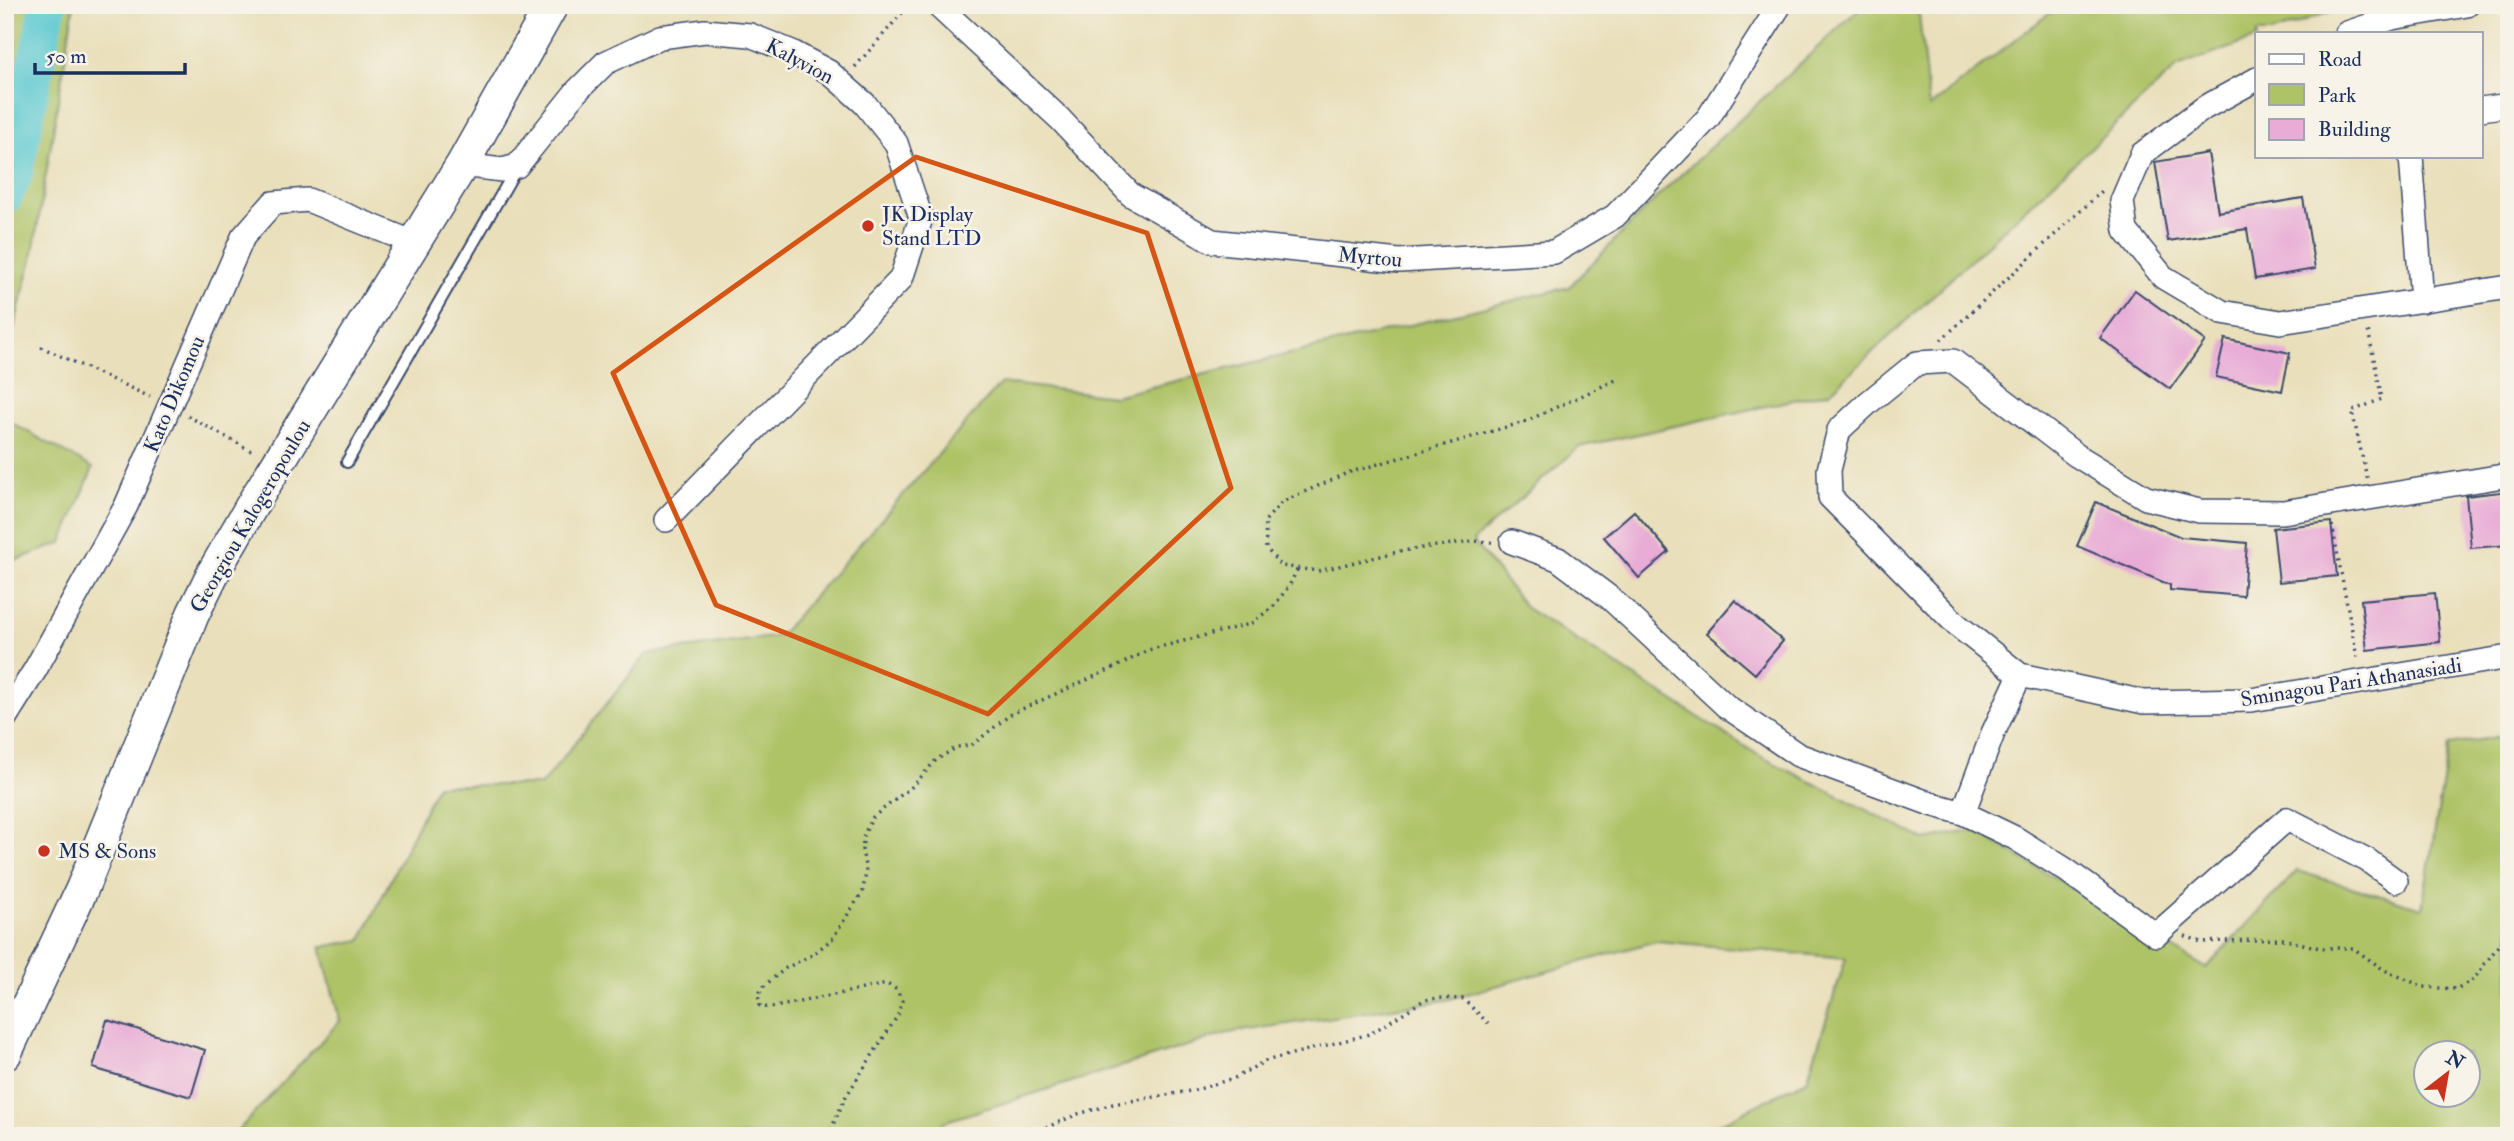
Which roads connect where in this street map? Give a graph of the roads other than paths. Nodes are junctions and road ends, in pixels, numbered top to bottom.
1 (551, 5) edge
2 (937, 5) edge
3 (1780, 5) edge
4 (2467, 5) edge
5 (2350, 32) edge
6 (2255, 80) edge
7 (2509, 105) edge
8 (2482, 109) edge
9 (2411, 158) edge
10 (462, 165) junction
11 (517, 166) junction
12 (414, 243) junction
13 (2509, 287) edge
14 (2422, 301) junction
15 (347, 462) dead end
16 (2509, 475) edge
17 (666, 520) dead end
18 (1512, 542) road end
19 (2509, 657) edge
20 (2020, 675) junction
21 (5, 718) edge
22 (1963, 813) junction
23 (2396, 881) dead end
24 (5, 1054) edge

1 - 10 street, Georgiou Kalogeropoulou
2 - 3 street, Myrtou
4 - 5 street
6 - 14 street
7 - 8 street
9 - 14 street
10 - 11 street
10 - 12 street, Georgiou Kalogeropoulou
11 - 15 lane
11 - 17 street, Kalyvion
12 - 21 street, Kato Dikomou
12 - 24 street, Georgiou Kalogeropoulou
13 - 14 street
16 - 20 street, Sminagou Pari Athanasiadi
18 - 22 street
19 - 20 street, Sminagou Pari Athanasiadi
20 - 22 street
22 - 23 street

